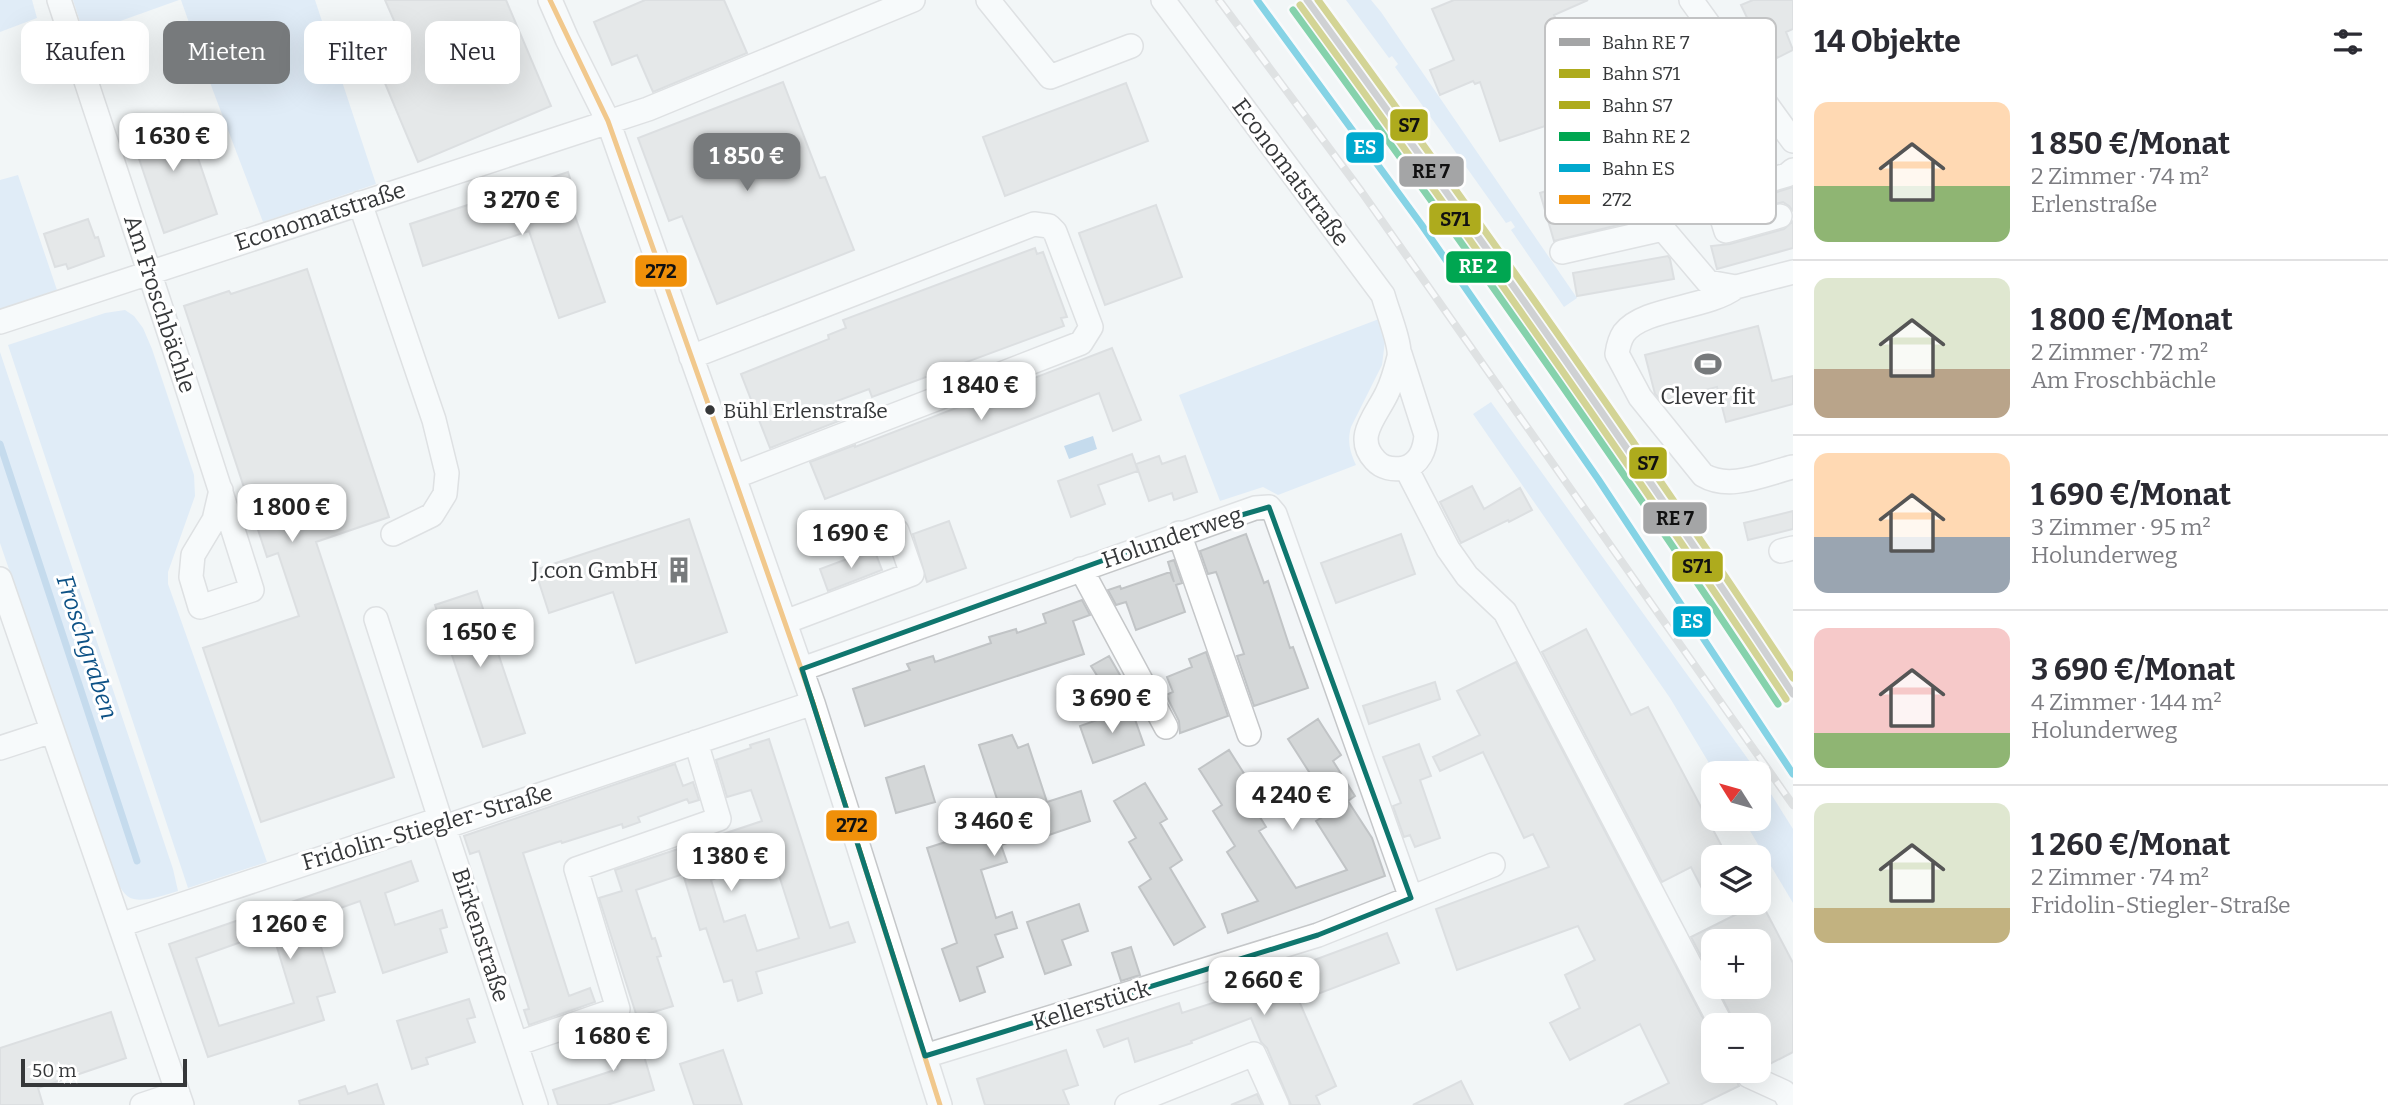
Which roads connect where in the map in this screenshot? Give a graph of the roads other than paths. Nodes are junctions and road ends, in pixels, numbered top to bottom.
1 (59, 0) edge
2 (550, 0) edge
3 (913, 0) edge
4 (988, 0) edge
5 (1163, 0) edge
6 (1691, 0) edge
7 (1704, 18) edge
8 (1131, 46) dead end
9 (1776, 118) edge
10 (608, 121) junction
11 (1793, 141) edge
12 (1793, 170) edge
13 (1776, 177) edge
14 (360, 203) junction
15 (1780, 216) dead end
16 (1776, 217) edge
17 (1724, 224) edge
18 (1751, 224) edge
19 (1562, 251) dead end
20 (149, 271) junction
21 (1793, 272) edge
22 (1736, 287) junction
23 (0, 322) edge
24 (1400, 354) junction
25 (691, 358) junction
26 (1793, 467) edge
27 (1406, 468) junction
28 (734, 477) junction
29 (221, 490) dead end
30 (897, 531) dead end
31 (1179, 533) junction
32 (393, 534) dead end
33 (1081, 569) junction
34 (0, 579) edge
35 (376, 619) dead end
36 (785, 622) junction
37 (802, 669) junction
38 (813, 703) junction
39 (1166, 727) dead end
40 (52, 731) junction
41 (1248, 734) dead end
42 (696, 742) junction
43 (0, 748) edge
44 (442, 823) junction
45 (1493, 865) dead end
46 (1410, 898) junction
47 (120, 925) junction
48 (1715, 1013) edge
49 (516, 1044) junction
50 (925, 1056) junction
51 (1764, 1083) edge
52 (180, 1099) edge
53 (142, 1105) edge
54 (536, 1105) edge
55 (940, 1105) edge
56 (1126, 1105) edge
57 (1277, 1105) edge
58 (1791, 1105) edge

1 - 20 street, Am Froschbächle
2 - 10 street
3 - 10 street, Economatstraße
4 - 8 street
5 - 24 street, Economatstraße
6 - 7 street
9 - 11 street
10 - 14 street, Economatstraße
10 - 25 street
12 - 13 street
14 - 20 street, Economatstraße
14 - 32 street
15 - 16 street
17 - 18 street
19 - 22 street
20 - 23 street, Economatstraße
20 - 29 street, Am Froschbächle
21 - 22 street
22 - 26 street
24 - 27 street, Economatstraße
24 - 27 street
25 - 28 street
25 - 28 street
27 - 48 street
28 - 36 street
30 - 36 street
31 - 33 street, Holunderweg
31 - 41 street
31 - 46 street, Holunderweg
33 - 37 street, Holunderweg
33 - 39 street
34 - 40 street
35 - 44 street, Birkenstraße
36 - 37 street
37 - 38 street
38 - 42 street, Fridolin-Stiegler-Straße
38 - 50 street
40 - 43 street
40 - 47 street
42 - 44 street, Fridolin-Stiegler-Straße
42 - 49 street
44 - 47 street, Fridolin-Stiegler-Straße
44 - 49 street, Birkenstraße
45 - 46 street, Kellerstück
46 - 50 street, Kellerstück
47 - 52 street
49 - 54 street, Birkenstraße
50 - 55 street
51 - 58 street
52 - 53 street
56 - 57 street

